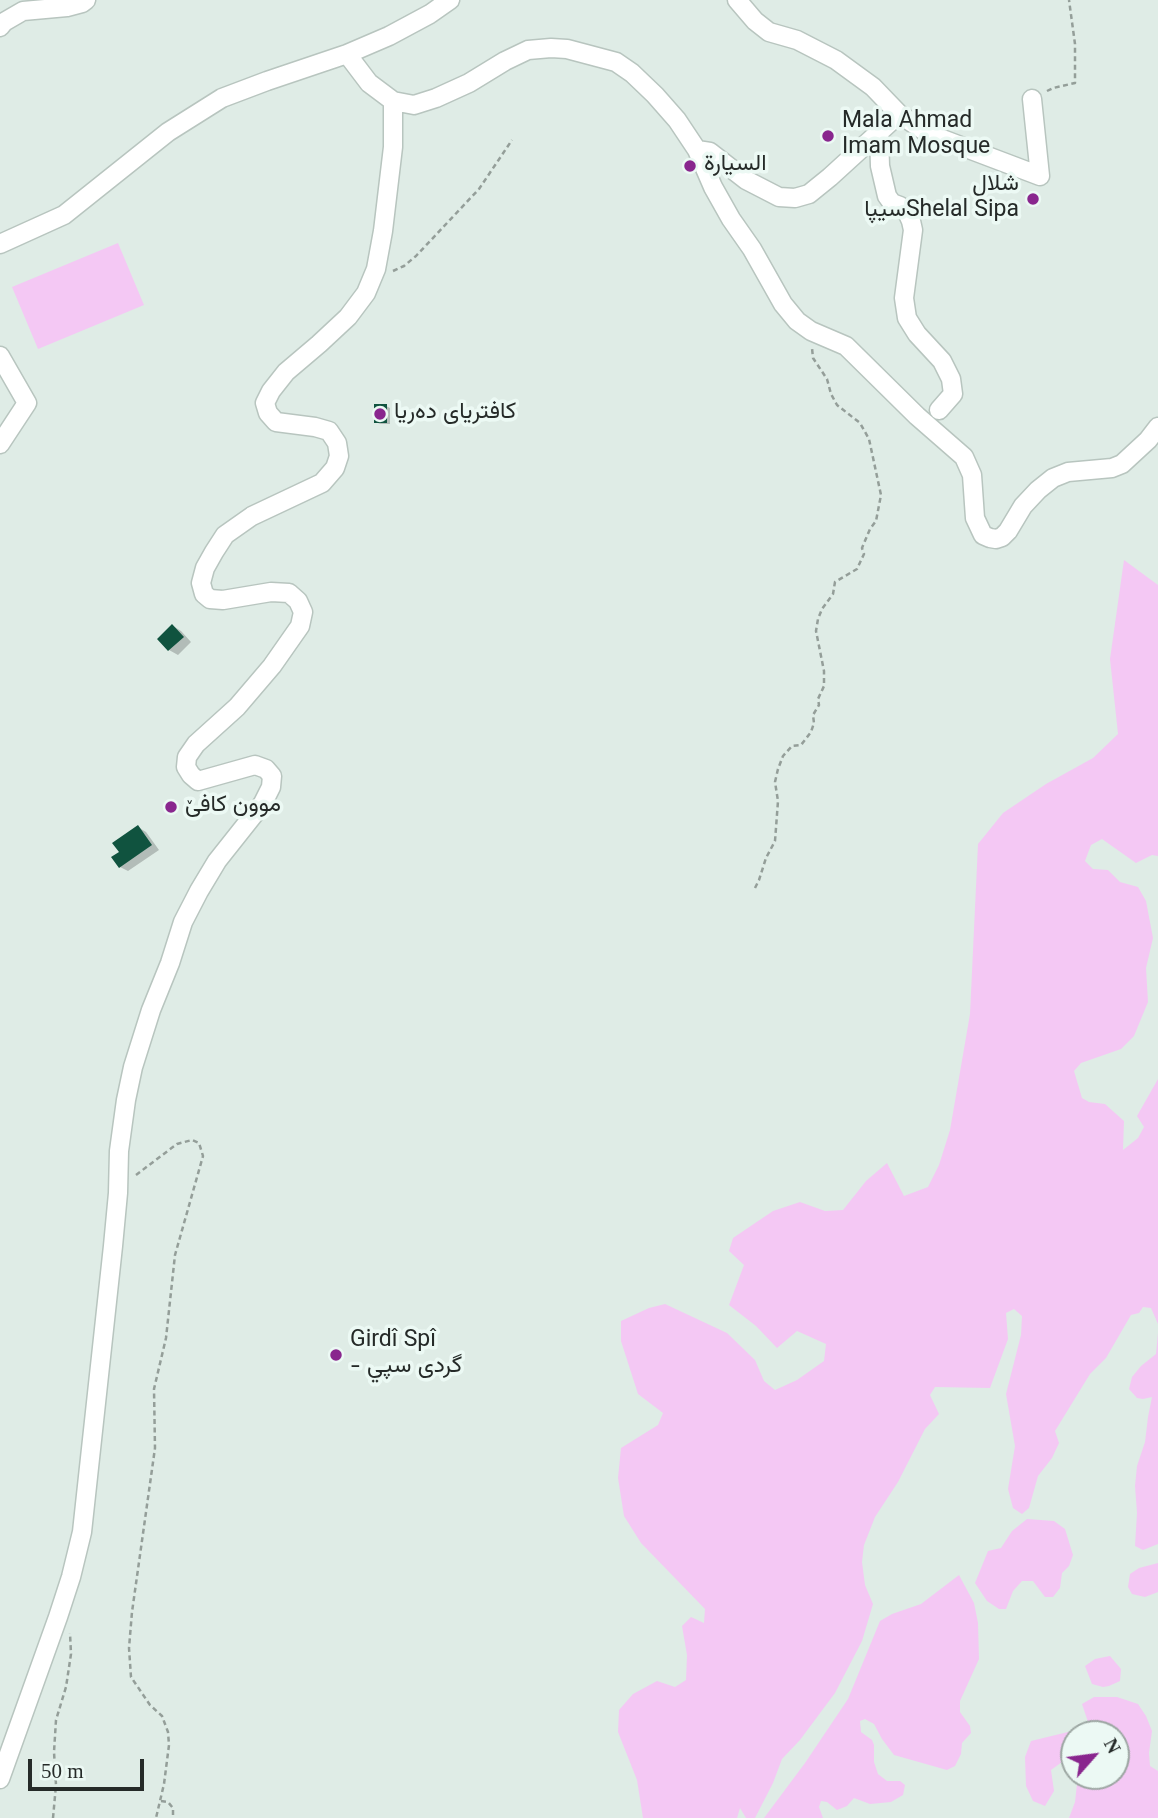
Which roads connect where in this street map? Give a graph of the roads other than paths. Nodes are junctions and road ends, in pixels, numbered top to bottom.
1 (86, 0) edge
2 (450, 0) edge
3 (737, 0) edge
4 (0, 27) edge
5 (347, 54) junction
6 (1032, 99) road end
7 (393, 101) junction
8 (899, 114) junction
9 (878, 134) junction
10 (697, 150) junction
11 (0, 244) edge
12 (0, 356) edge
13 (939, 410) dead end
14 (1158, 427) edge
15 (0, 444) edge
16 (0, 1779) edge

1 - 4 street
2 - 5 street
3 - 8 street
5 - 7 street
5 - 11 street
6 - 8 street
7 - 10 street
7 - 16 street
8 - 9 street
9 - 10 street
9 - 13 street
10 - 14 street
12 - 15 street

